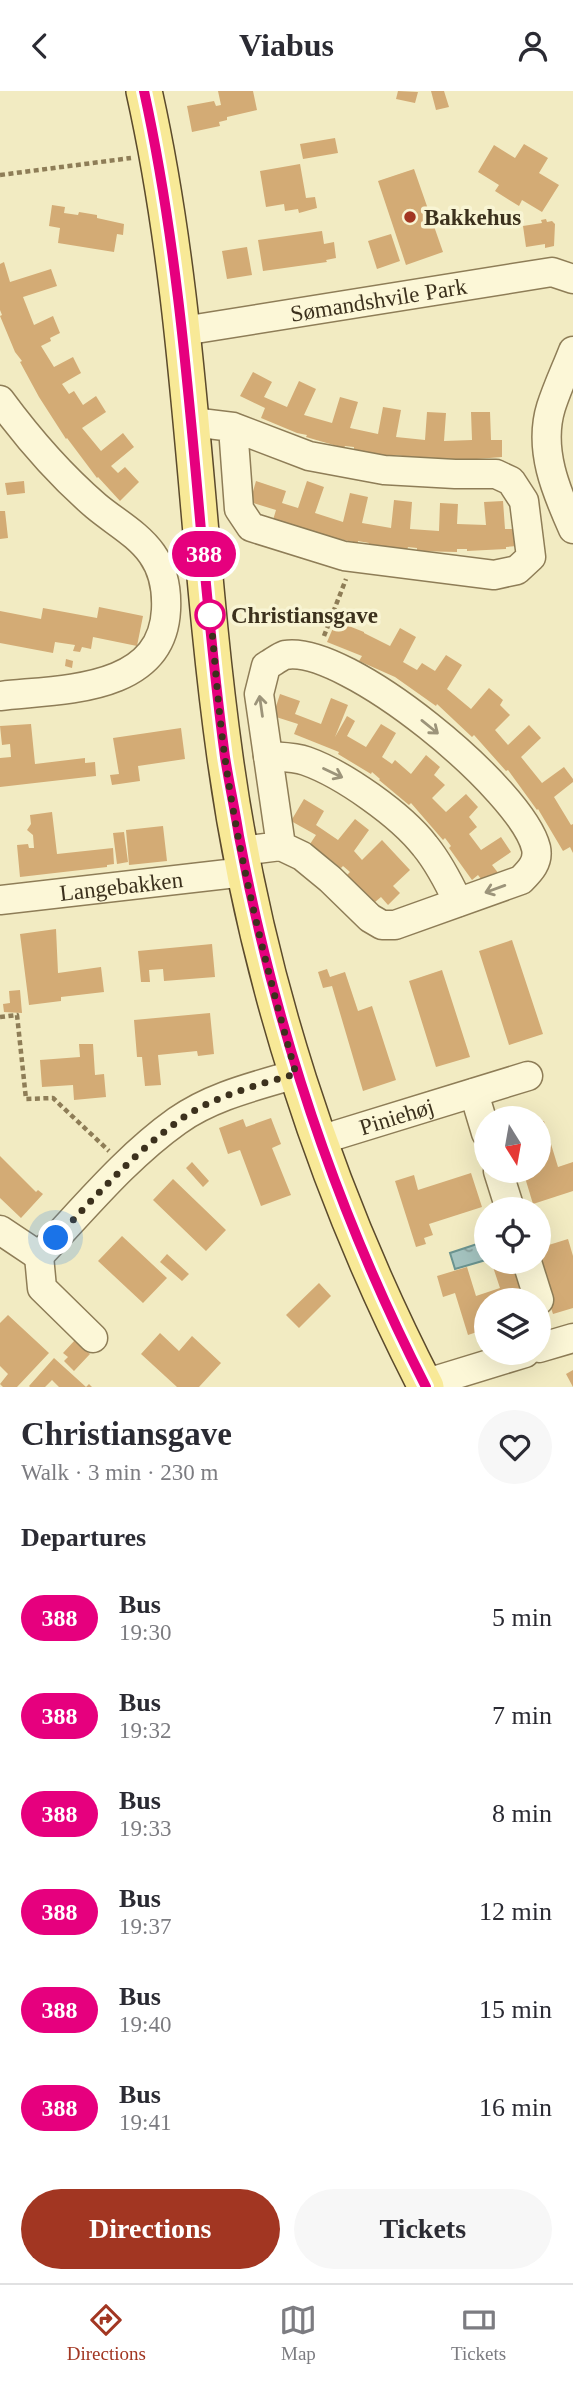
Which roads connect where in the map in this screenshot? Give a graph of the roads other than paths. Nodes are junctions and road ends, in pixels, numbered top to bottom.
1 (144, 91) edge
2 (573, 279) edge
3 (183, 331) junction
4 (573, 351) edge
5 (0, 400) edge
6 (192, 422) junction
7 (233, 427) junction
8 (573, 529) edge
9 (208, 590) junction
10 (167, 595) junction
11 (0, 696) edge
12 (268, 756) junction
13 (281, 846) junction
14 (244, 862) junction
15 (0, 900) edge
16 (458, 902) junction
17 (296, 1074) junction
18 (528, 1076) dead end
19 (474, 1093) junction
20 (478, 1106) edge
21 (320, 1140) junction
22 (0, 1230) edge
23 (39, 1256) junction
24 (93, 1338) dead end
25 (573, 1338) edge
26 (551, 1344) edge
27 (488, 1365) edge
28 (425, 1385) edge

1 - 3 main road
2 - 3 street, Sømandshvile Park
3 - 6 main road
4 - 8 street
5 - 10 street
6 - 7 street
6 - 9 main road
7 - 7 street
9 - 10 street
9 - 14 main road
10 - 11 street
12 - 13 street
12 -> 16 street
12 -> 16 street
13 - 14 street
13 - 16 street
14 - 15 street, Langebakken
14 - 17 main road
17 - 21 main road
17 - 23 street
18 - 19 street, Piniehøj
19 - 20 street
19 - 21 street, Piniehøj
21 - 28 main road
22 - 23 street
23 - 24 street
25 - 26 street
27 - 28 street

